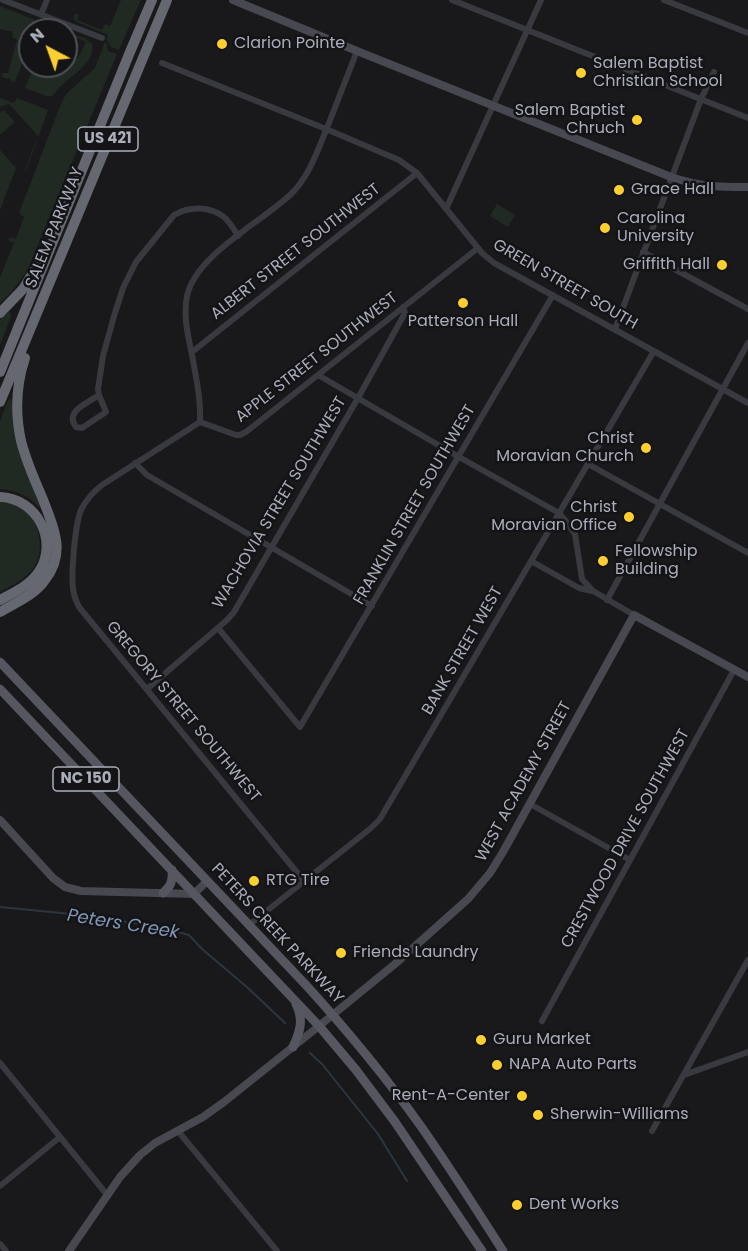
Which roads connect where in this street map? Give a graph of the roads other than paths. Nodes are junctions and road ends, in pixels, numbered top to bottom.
1 (3, 0) edge
2 (46, 0) edge
3 (152, 0) edge
4 (167, 0) edge
5 (233, 0) edge
6 (452, 0) edge
7 (541, 0) edge
8 (664, 0) edge
9 (41, 14) junction
10 (527, 30) junction
11 (748, 33) edge
12 (102, 38) dead end
13 (357, 51) junction
14 (162, 63) dead end
15 (714, 72) dead end
16 (701, 99) junction
17 (492, 105) junction
18 (748, 118) edge
19 (326, 129) junction
20 (417, 173) junction
21 (671, 177) junction
22 (748, 187) edge
23 (446, 209) junction
24 (59, 227) junction
25 (238, 236) junction
26 (478, 248) junction
27 (643, 252) junction
28 (553, 295) junction
29 (44, 296) junction
30 (404, 307) junction
31 (748, 309) edge
32 (0, 313) edge
33 (615, 330) junction
34 (748, 343) edge
35 (654, 351) junction
36 (192, 352) junction
37 (0, 372) edge
38 (318, 375) junction
39 (722, 389) junction
40 (99, 395) junction
41 (358, 398) junction
42 (0, 402) edge
43 (748, 403) edge
44 (200, 422) junction
45 (459, 457) junction
46 (135, 463) junction
47 (588, 464) junction
48 (0, 497) edge
49 (659, 504) junction
50 (559, 513) junction
51 (272, 548) junction
52 (748, 553) edge
53 (531, 561) junction
54 (592, 591) junction
55 (0, 600) edge
56 (607, 600) junction
57 (372, 606) junction
58 (0, 612) edge
59 (634, 615) junction
60 (218, 628) junction
61 (0, 662) edge
62 (734, 670) junction
63 (748, 677) edge
64 (0, 689) edge
65 (147, 689) junction
66 (530, 804) junction
67 (0, 820) edge
68 (630, 860) junction
69 (172, 870) junction
70 (207, 881) junction
71 (304, 881) junction
72 (163, 893) junction
73 (194, 894) junction
74 (249, 925) junction
75 (748, 960) edge
76 (292, 996) junction
77 (332, 1015) junction
78 (542, 1021) dead end
79 (319, 1026) junction
80 (293, 1047) junction
81 (748, 1052) edge
82 (0, 1063) edge
83 (683, 1075) junction
84 (178, 1131) junction
85 (652, 1131) dead end
86 (60, 1137) junction
87 (445, 1162) junction
88 (430, 1172) junction
89 (0, 1186) edge
90 (108, 1196) junction
91 (0, 1244) edge
92 (6, 1251) edge
93 (69, 1251) edge
94 (277, 1251) edge
95 (482, 1251) edge
96 (503, 1251) edge

1 - 9 street
2 - 9 street
3 - 24 highway, SALEM PARKWAY / US 421
4 - 29 highway, SALEM PARKWAY / US 421
5 - 13 street
6 - 10 street
7 - 10 street
8 - 11 street
9 - 12 street
10 - 16 street
10 - 17 street
13 - 17 street
13 - 19 street
14 - 19 street, GREEN STREET SOUTH
15 - 16 street
16 - 18 street
16 - 21 street
17 - 21 street
17 - 23 street
19 - 20 street, GREEN STREET SOUTH
19 - 25 street
20 - 23 street, GREEN STREET SOUTH
20 - 36 street, ALBERT STREET SOUTHWEST
21 - 22 street
21 - 27 street
23 - 26 street, GREEN STREET SOUTH
24 - 32 highway
24 - 37 highway, SALEM PARKWAY / US 421
25 - 36 street
25 - 40 street
26 - 28 street, GREEN STREET SOUTH
26 - 30 street, APPLE STREET SOUTHWEST
27 - 31 street
27 - 33 street
28 - 33 street, GREEN STREET SOUTH
28 - 45 street, FRANKLIN STREET SOUTHWEST
29 - 42 highway, SALEM PARKWAY / US 421
29 - 58 highway
30 - 38 street, APPLE STREET SOUTHWEST
30 - 41 street, WACHOVIA STREET SOUTHWEST
33 - 35 street, GREEN STREET SOUTH
34 - 39 street
35 - 39 street, GREEN STREET SOUTH
35 - 47 street, BANK STREET WEST
36 - 44 street
38 - 41 street
38 - 44 street, APPLE STREET SOUTHWEST
39 - 43 street, GREEN STREET SOUTH
39 - 49 street
40 - 40 street
41 - 45 street
41 - 51 street, WACHOVIA STREET SOUTHWEST
44 - 46 street
45 - 50 street
45 - 57 street, FRANKLIN STREET SOUTHWEST
46 - 51 street
46 - 65 street, GREGORY STREET SOUTHWEST
47 - 49 street
47 - 50 street, BANK STREET WEST
48 - 55 highway
49 - 52 street
49 - 56 street
50 - 53 street, BANK STREET WEST
50 - 54 street
51 - 57 street
51 - 60 street, WACHOVIA STREET SOUTHWEST
53 - 54 street
53 - 71 street, BANK STREET WEST
54 - 56 street
56 - 59 street
57 - 60 street, FRANKLIN STREET SOUTHWEST
59 - 62 street
59 - 66 street, WEST ACADEMY STREET
60 - 65 street, WACHOVIA STREET SOUTHWEST
61 - 70 main road, PETERS CREEK PARKWAY / NC 150
62 - 63 street
62 - 68 street, CRESTWOOD DRIVE SOUTHWEST
64 - 69 main road, PETERS CREEK PARKWAY / NC 150
65 - 71 street, GREGORY STREET SOUTHWEST
66 - 68 street
66 - 77 street, WEST ACADEMY STREET
67 - 72 street
68 - 78 street, CRESTWOOD DRIVE SOUTHWEST
69 - 72 main road
69 - 73 main road, PETERS CREEK PARKWAY / NC 150
70 - 73 street
70 - 74 main road, PETERS CREEK PARKWAY / NC 150
71 - 74 street, BANK STREET WEST
72 - 73 street
73 - 76 main road, PETERS CREEK PARKWAY / NC 150
74 - 77 main road, PETERS CREEK PARKWAY / NC 150
75 - 83 street
76 - 79 main road, PETERS CREEK PARKWAY / NC 150
76 - 80 main road
77 - 79 street, WEST ACADEMY STREET
77 - 87 main road, PETERS CREEK PARKWAY / NC 150
79 - 80 street, WEST ACADEMY STREET
79 - 88 main road, PETERS CREEK PARKWAY / NC 150
80 - 84 street, WEST ACADEMY STREET
81 - 83 street
82 - 86 street
83 - 85 street
84 - 90 street, WEST ACADEMY STREET
84 - 94 street
86 - 89 street
86 - 90 street
87 - 88 main road
87 - 96 main road, PETERS CREEK PARKWAY / NC 150
88 - 95 main road, PETERS CREEK PARKWAY / NC 150
90 - 93 street, WEST ACADEMY STREET
91 - 92 street

